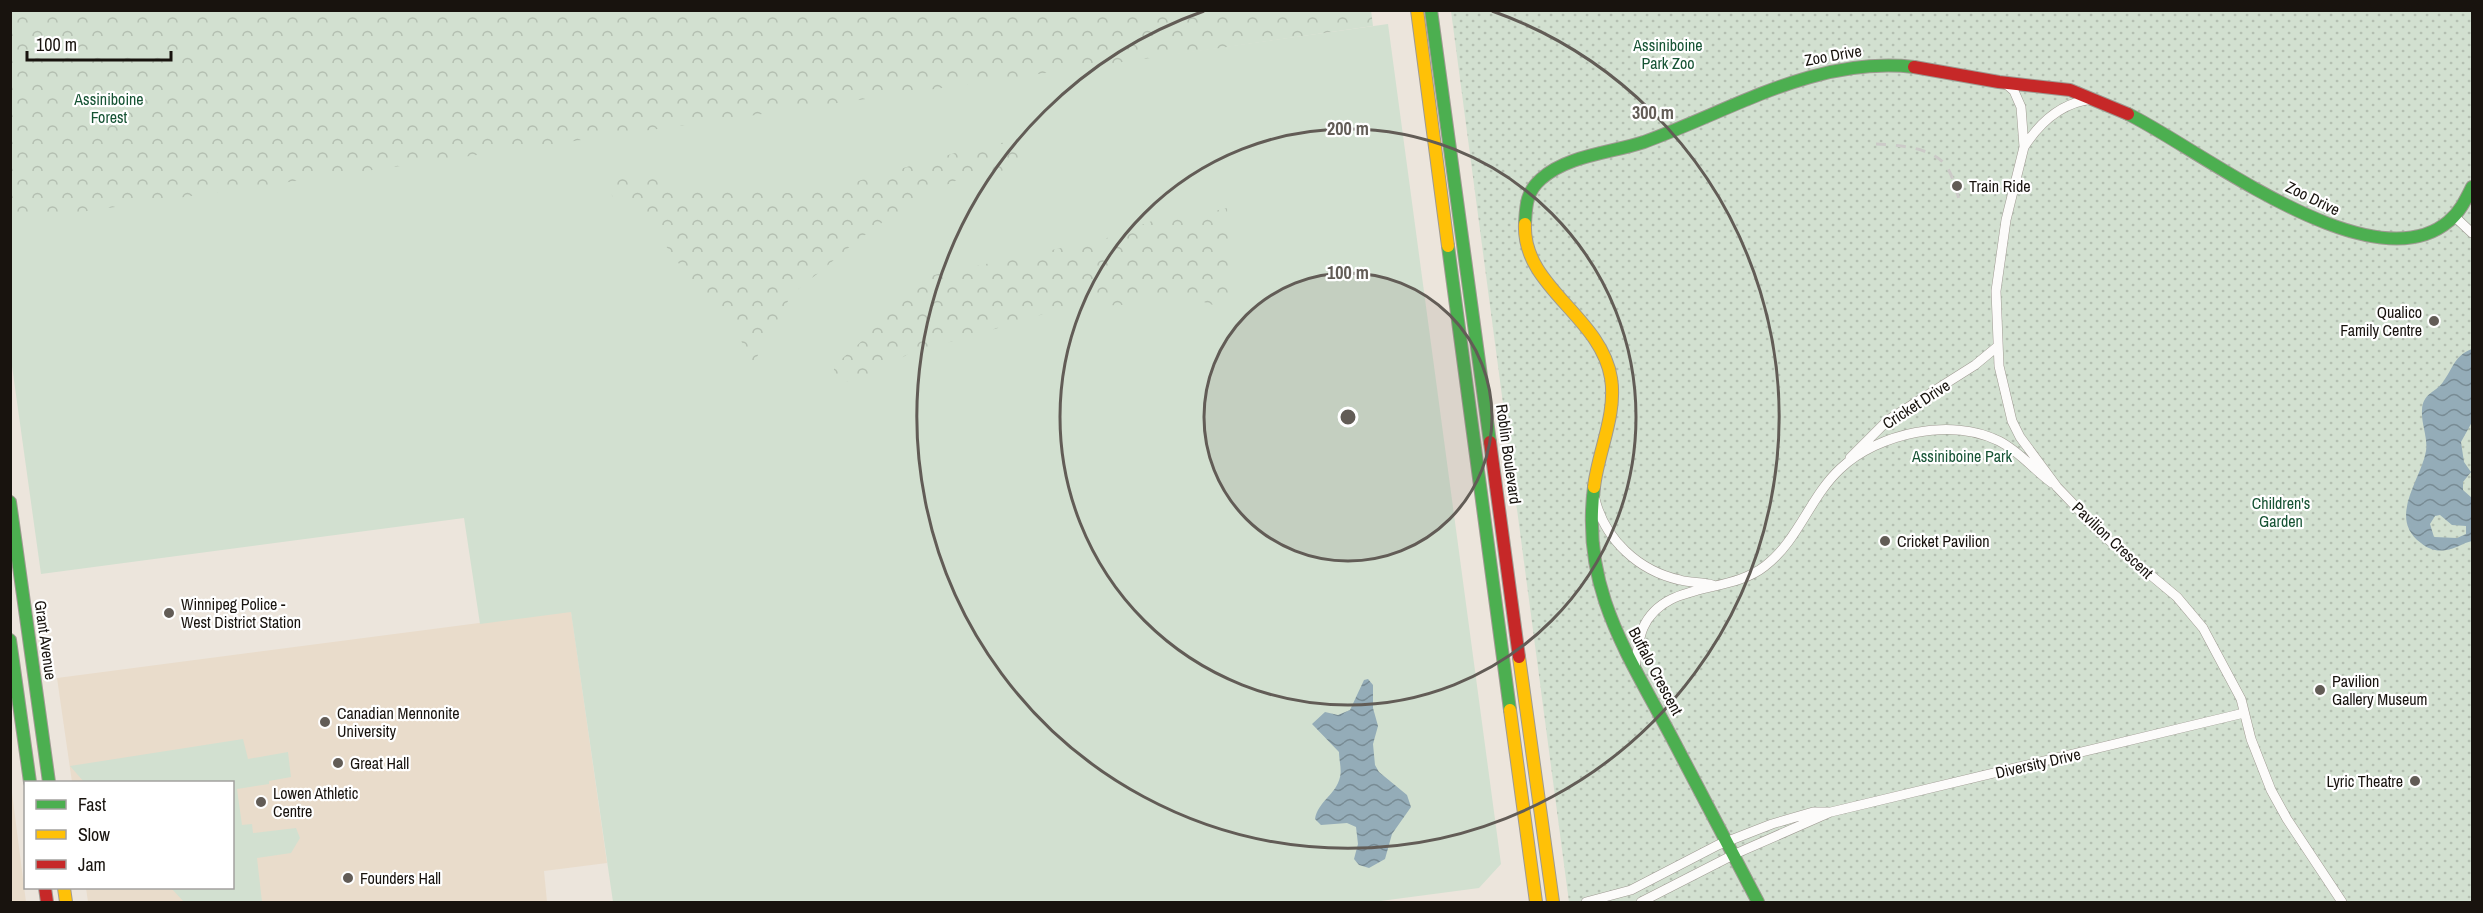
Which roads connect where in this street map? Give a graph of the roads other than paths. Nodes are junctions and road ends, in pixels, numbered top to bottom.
1 (1417, 10) edge
2 (1431, 10) edge
3 (2005, 83) junction
4 (2093, 99) junction
5 (2024, 147) junction
6 (2472, 187) edge
7 (2456, 217) junction
8 (2472, 233) edge
9 (1998, 346) junction
10 (1840, 468) junction
11 (2057, 487) junction
12 (1593, 491) junction
13 (10, 502) edge
14 (1715, 586) junction
15 (10, 640) edge
16 (1635, 668) junction
17 (2244, 712) junction
18 (30, 781) edge
19 (50, 781) edge
20 (1831, 812) junction
21 (1727, 841) junction
22 (1735, 854) junction
23 (1536, 903) edge
24 (1553, 903) edge
25 (1586, 903) edge
26 (1641, 903) edge
27 (1758, 903) edge
28 (2342, 903) edge

1 - 23 main road, Roblin Boulevard
2 - 24 main road, Roblin Boulevard
3 - 4 main road, Zoo Drive
3 - 5 street, Pavilion Crescent
3 - 12 main road, Zoo Drive
4 - 5 street, Pavilion Crescent
4 - 7 main road, Zoo Drive
5 - 9 street, Pavilion Crescent
6 - 7 main road
7 - 8 street
9 - 10 street, Cricket Drive
9 - 11 street, Pavilion Crescent
10 - 11 street, Cricket Drive
10 - 14 street, Cricket Drive
11 - 17 street, Pavilion Crescent
12 - 14 street, Cricket Drive
12 - 16 main road, Buffalo Crescent
13 - 19 main road, Grant Avenue
14 - 16 street, Cricket Drive
15 - 18 main road
16 - 21 main road, Buffalo Crescent
17 - 20 street, Diversity Drive
17 - 28 street, Pavilion Crescent
20 - 21 street, Diversity Drive
20 - 22 street, Diversity Drive
21 - 22 main road, Buffalo Crescent
21 - 25 street, Diversity Drive
22 - 26 street, Diversity Drive
22 - 27 main road, Buffalo Crescent

